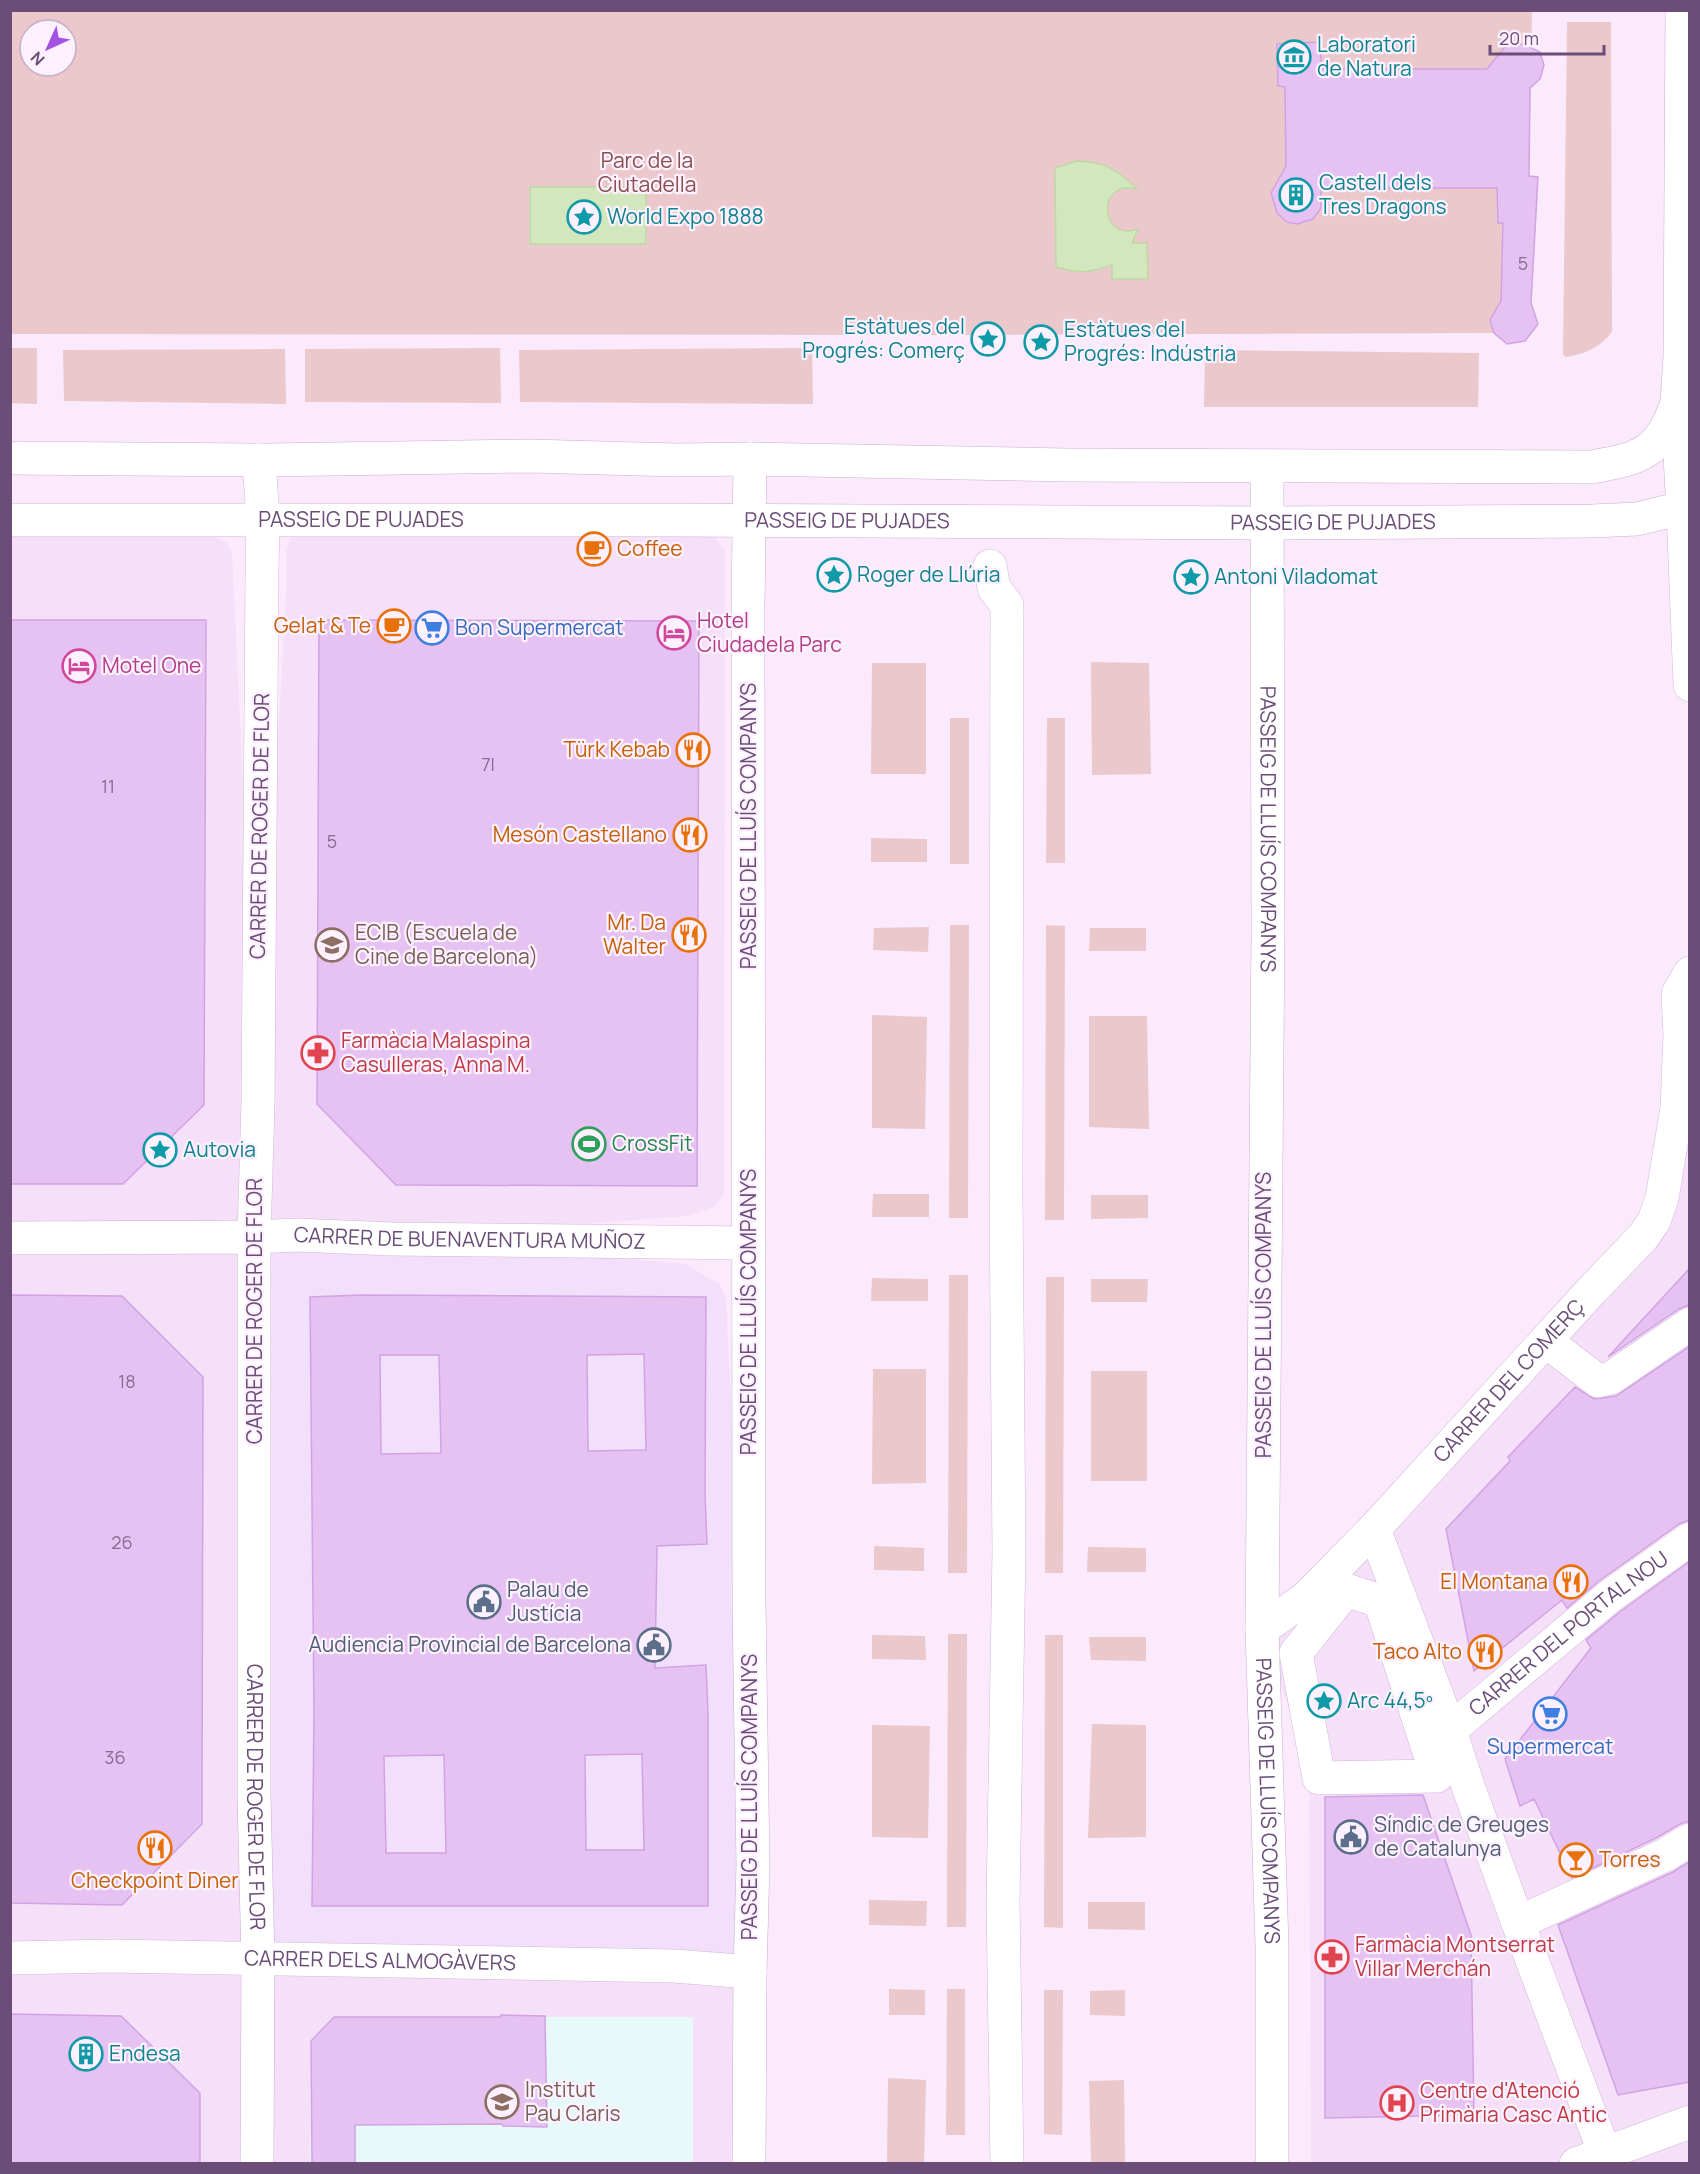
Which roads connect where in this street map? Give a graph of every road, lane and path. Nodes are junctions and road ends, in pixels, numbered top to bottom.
1 (1682, 10) edge
2 (1677, 403) junction
3 (1689, 444) edge
4 (1646, 453) junction
5 (10, 458) edge
6 (750, 459) junction
7 (259, 460) junction
8 (1267, 466) junction
9 (1686, 507) edge
10 (10, 520) edge
11 (263, 520) junction
12 (749, 521) junction
13 (1268, 523) junction
14 (990, 566) dead end
15 (1689, 686) edge
16 (1689, 973) edge
17 (1685, 1037) edge
18 (1683, 1116) edge
19 (254, 1237) junction
20 (10, 1238) edge
21 (749, 1243) junction
22 (1689, 1324) edge
23 (1546, 1342) junction
24 (1374, 1529) junction
25 (1689, 1539) edge
26 (1262, 1629) junction
27 (1450, 1730) junction
28 (1437, 1776) joint
29 (1689, 1840) edge
30 (1518, 1923) junction
31 (10, 1958) edge
32 (258, 1959) junction
33 (750, 1972) junction
34 (1689, 2122) edge
35 (1591, 2159) edge
36 (257, 2163) edge
37 (749, 2163) edge
38 (1007, 2163) edge
39 (1272, 2163) edge

1 - 2 street
2 - 3 street
2 - 4 street
2 - 9 street
4 - 8 street
4 - 9 street
5 - 7 street
6 - 7 street
6 - 8 street
6 - 12 street, PASSEIG DE LLUÍS COMPANYS
7 - 11 street, CARRER DE ROGER DE FLOR
8 - 13 street, PASSEIG DE LLUÍS COMPANYS
9 - 13 street, PASSEIG DE PUJADES
9 - 15 street
10 - 11 street, PASSEIG DE PUJADES
11 - 12 street, PASSEIG DE PUJADES
11 - 19 street, CARRER DE ROGER DE FLOR
12 - 13 street, PASSEIG DE PUJADES
12 - 21 street, PASSEIG DE LLUÍS COMPANYS
13 - 26 street, PASSEIG DE LLUÍS COMPANYS
14 - 38 street
16 - 17 street, CARRER DEL COMERÇ
17 - 18 street, CARRER DEL COMERÇ
18 - 23 street, CARRER DEL COMERÇ
19 - 20 street, CARRER DE BUENAVENTURA MUÑOZ
19 - 21 street, CARRER DE BUENAVENTURA MUÑOZ
19 - 32 street, CARRER DE ROGER DE FLOR
21 - 33 street, PASSEIG DE LLUÍS COMPANYS
22 - 23 street
23 - 24 street, CARRER DEL COMERÇ
24 - 26 street, CARRER DEL COMERÇ
24 - 27 street
25 - 27 street, CARRER DEL PORTAL NOU
26 - 39 street, PASSEIG DE LLUÍS COMPANYS
27 - 30 street
28 - 28 street
29 - 30 street
30 - 35 street
31 - 32 street, CARRER DELS ALMOGÀVERS
32 - 33 street, CARRER DELS ALMOGÀVERS
32 - 36 street, CARRER DE ROGER DE FLOR
33 - 37 street, PASSEIG DE LLUÍS COMPANYS
34 - 35 street

